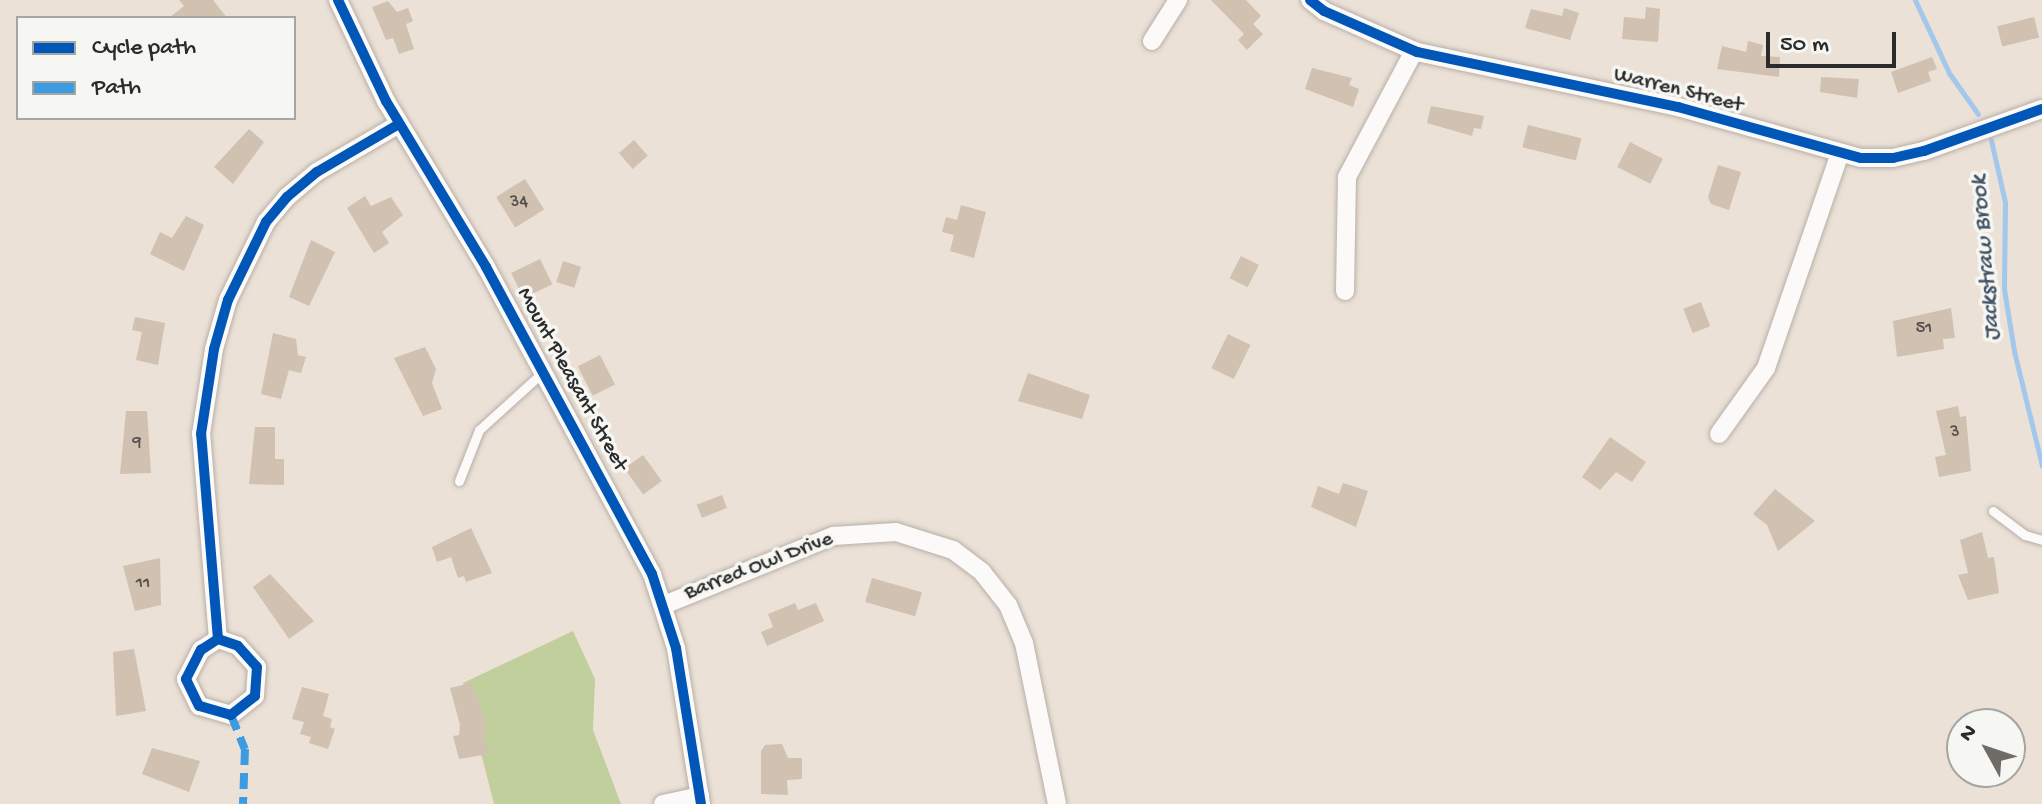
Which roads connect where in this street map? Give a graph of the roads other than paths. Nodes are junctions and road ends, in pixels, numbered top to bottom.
1 (338, 0) edge
2 (1178, 0) edge
3 (1310, 0) edge
4 (1152, 41) dead end
5 (1414, 51) junction
6 (2042, 109) edge
7 (399, 124) junction
8 (1840, 153) junction
9 (1345, 291) dead end
10 (543, 372) junction
11 (1719, 434) dead end
12 (459, 481) dead end
13 (1993, 511) dead end
14 (2042, 540) edge
15 (664, 605) junction
16 (218, 639) junction
17 (700, 800) edge
18 (663, 804) edge
19 (1057, 804) edge

1 - 7 street, Mount Pleasant Street
2 - 4 street
3 - 5 street, Warren Street
5 - 8 street, Warren Street
5 - 9 street
6 - 8 street, Warren Street
7 - 10 street, Mount Pleasant Street
7 - 16 street
8 - 11 street
10 - 12 lane
10 - 15 street, Mount Pleasant Street
13 - 14 lane
15 - 17 street, Mount Pleasant Street
15 - 19 street, Barred Owl Drive
16 - 16 street
17 - 18 street

